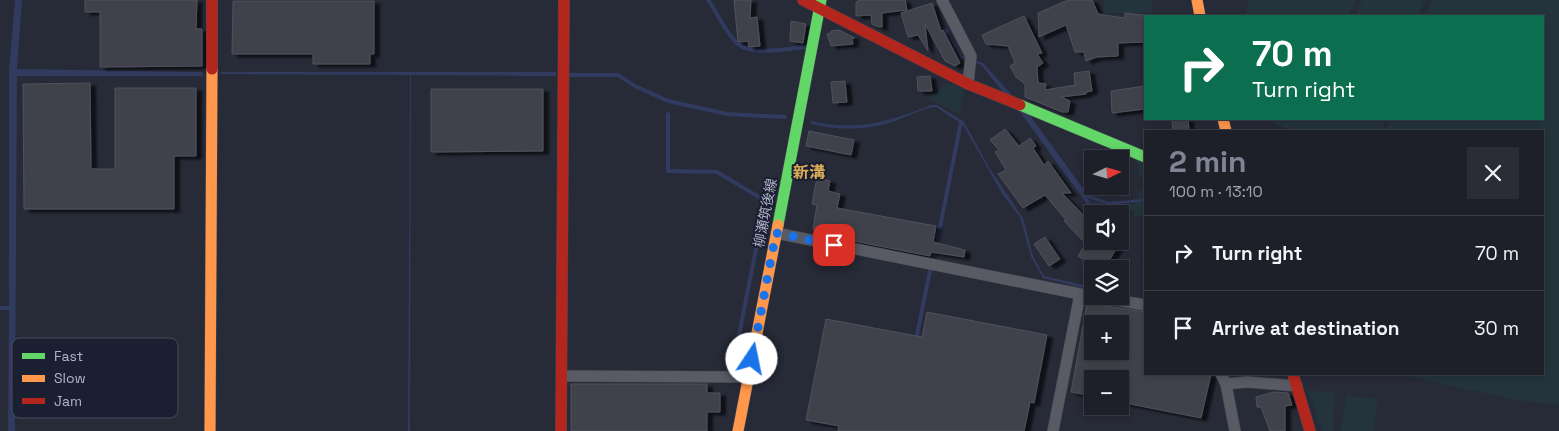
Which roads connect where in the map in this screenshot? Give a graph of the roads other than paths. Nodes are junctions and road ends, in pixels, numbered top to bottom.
1 (212, 0) edge
2 (564, 0) edge
3 (803, 0) edge
4 (942, 0) edge
5 (1197, 0) edge
6 (820, 5) edge
7 (1200, 15) edge
8 (968, 84) junction
9 (1144, 158) edge
10 (776, 233) junction
11 (1080, 294) junction
12 (1144, 305) edge
13 (1294, 375) edge
14 (562, 376) junction
15 (748, 377) junction
16 (1223, 379) edge
17 (1297, 386) junction
18 (210, 431) edge
19 (561, 431) edge
20 (738, 431) edge
21 (1053, 431) edge
22 (1235, 431) edge
23 (1310, 431) edge

1 - 18 street
2 - 14 street
3 - 6 street
4 - 8 street
5 - 7 street
6 - 8 street
6 - 10 street, 柳瀬筑後線
8 - 9 street
10 - 11 street
10 - 15 street, 柳瀬筑後線
11 - 12 street
11 - 21 street
13 - 17 street
14 - 15 street
14 - 19 street
15 - 20 street, 柳瀬筑後線
16 - 17 street
16 - 22 street
17 - 23 street

